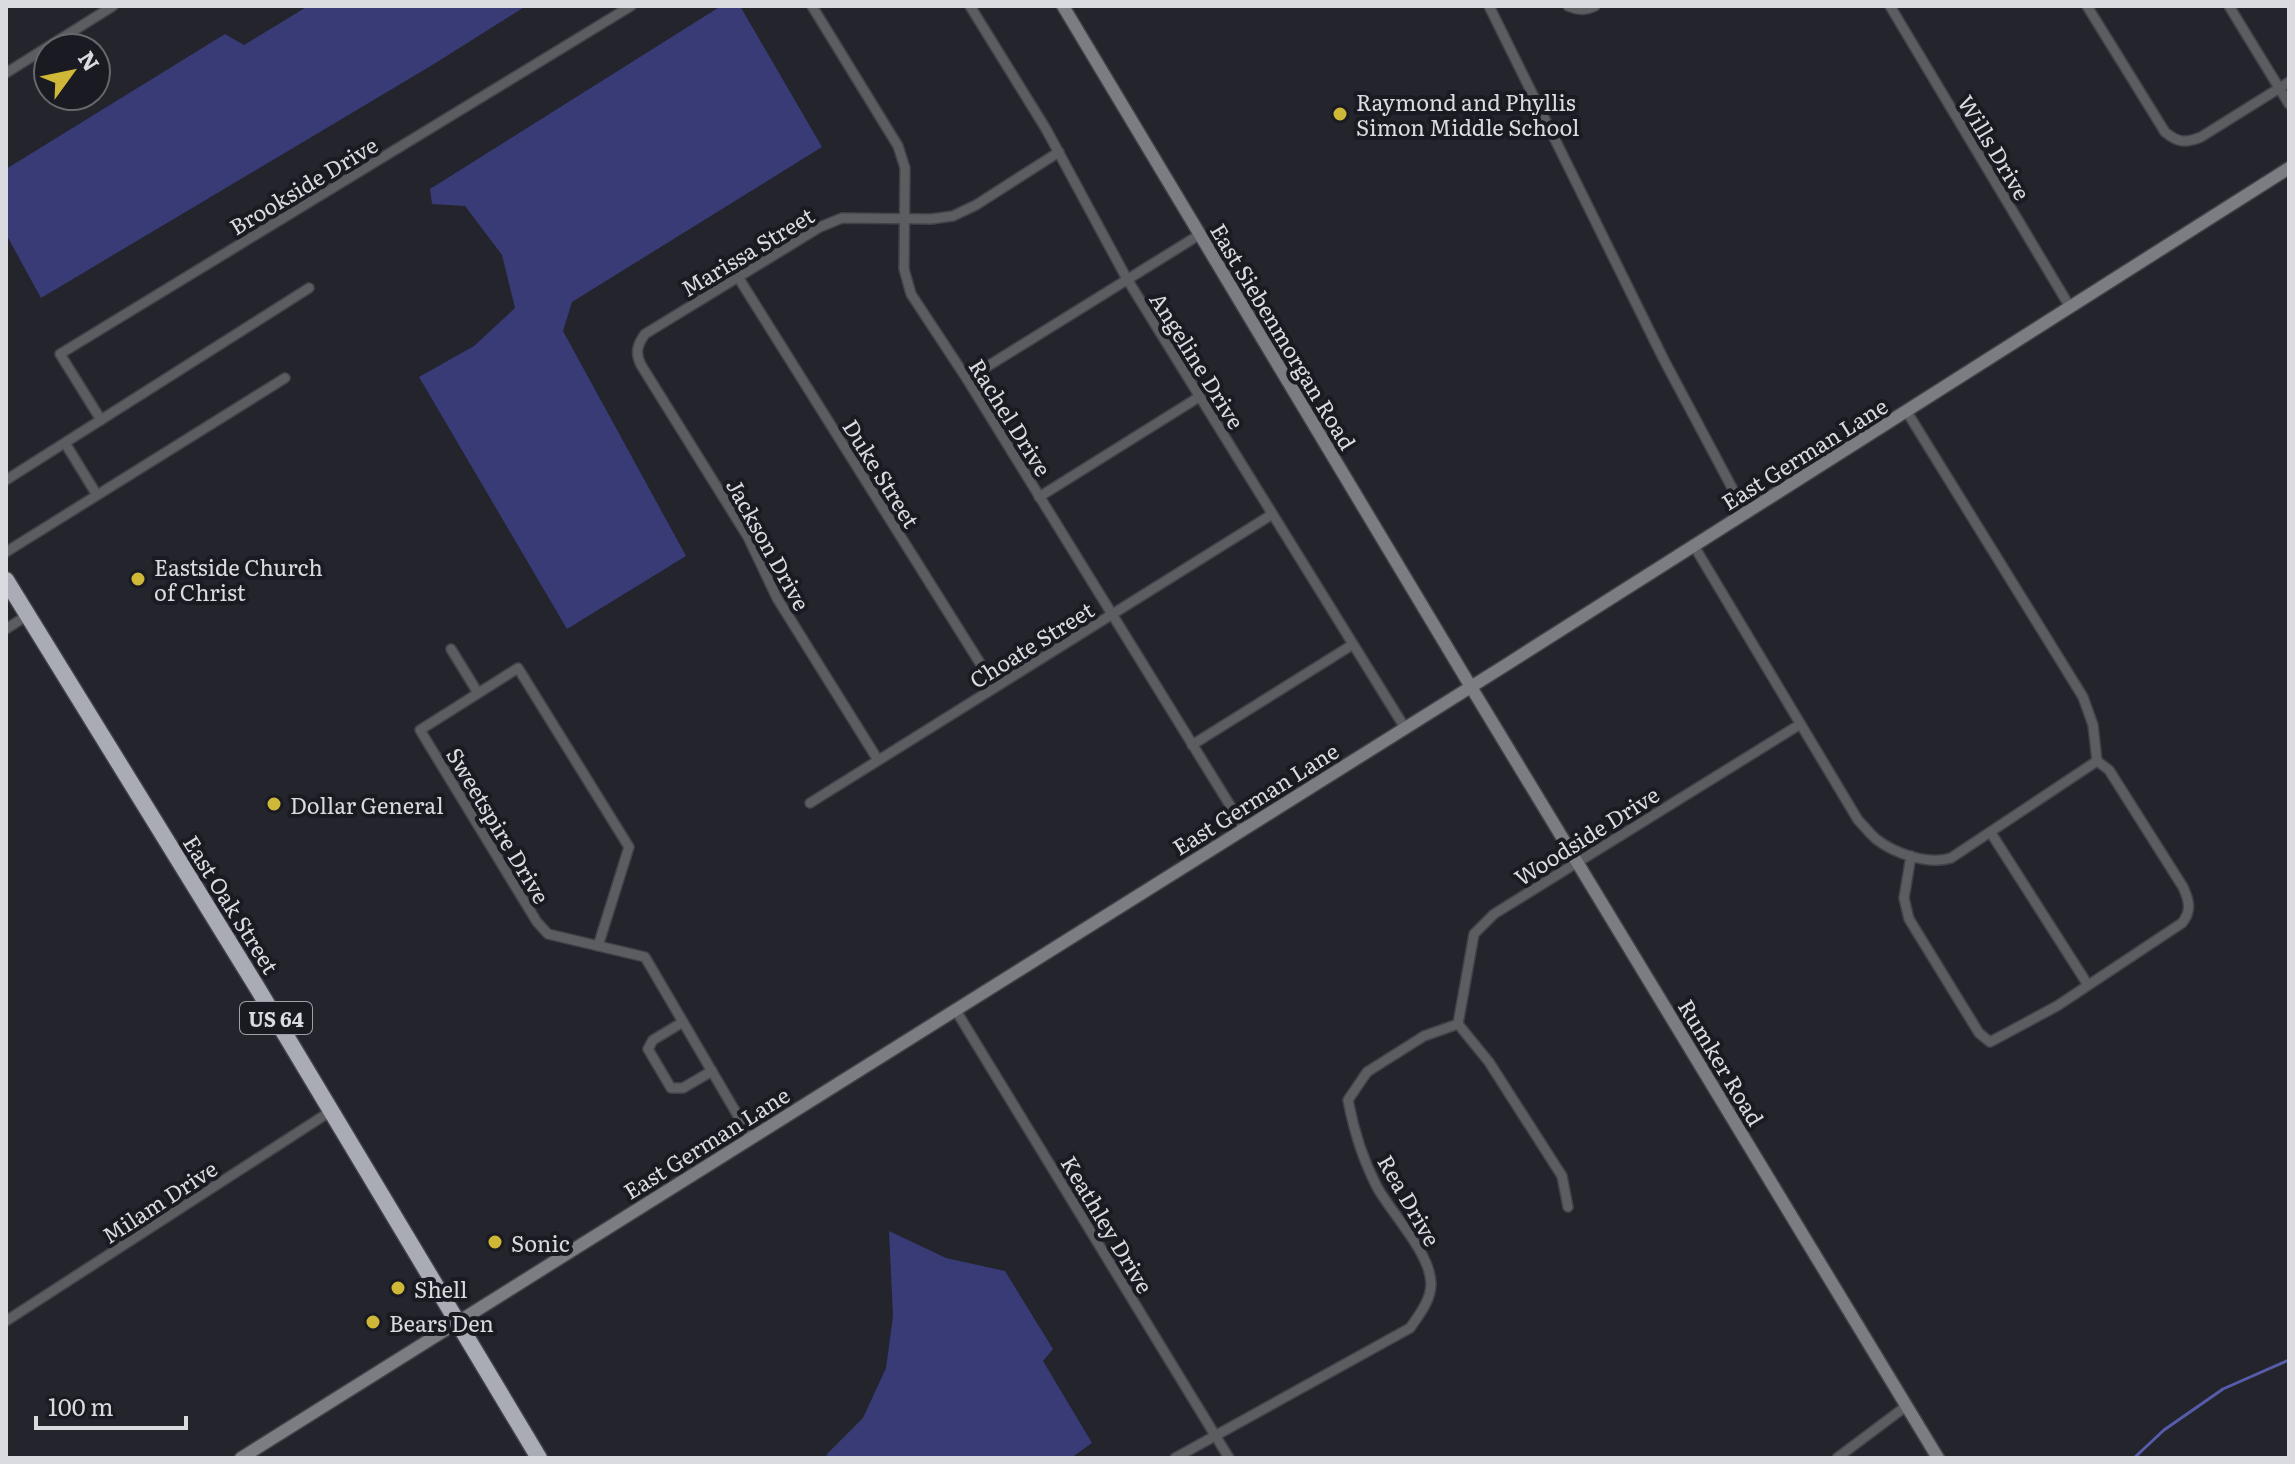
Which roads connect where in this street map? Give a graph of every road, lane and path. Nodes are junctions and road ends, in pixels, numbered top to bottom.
1 (113, 6) edge
2 (631, 6) edge
3 (812, 6) edge
4 (970, 6) edge
5 (1063, 6) edge
6 (1489, 6) edge
7 (1568, 6) edge
8 (1595, 6) edge
9 (1890, 6) edge
10 (2087, 6) edge
11 (2229, 6) edge
12 (6, 73) edge
13 (2289, 82) edge
14 (2279, 88) junction
15 (2289, 104) edge
16 (1059, 152) junction
17 (2289, 168) edge
18 (905, 217) junction
19 (1199, 235) junction
20 (738, 277) junction
21 (1127, 279) junction
22 (309, 288) dead end
23 (2070, 307) junction
24 (638, 344) joint
25 (285, 378) dead end
26 (967, 379) junction
27 (1199, 397) junction
28 (1907, 412) junction
29 (101, 420) junction
30 (65, 443) junction
31 (6, 480) edge
32 (97, 495) junction
33 (1039, 497) junction
34 (1746, 514) junction
35 (1271, 515) junction
36 (1694, 546) junction
37 (6, 552) edge
38 (6, 580) edge
39 (28, 615) junction
40 (1111, 615) junction
41 (6, 629) edge
42 (1352, 645) junction
43 (451, 649) dead end
44 (995, 687) junction
45 (1471, 687) junction
46 (478, 693) junction
47 (1799, 725) junction
48 (1405, 728) junction
49 (1192, 745) junction
50 (878, 760) junction
51 (2097, 761) junction
52 (810, 803) dead end
53 (1244, 828) junction
54 (1991, 833) junction
55 (1911, 856) junction
56 (1578, 861) junction
57 (598, 946) junction
58 (2088, 985) junction
59 (955, 1009) junction
60 (683, 1022) junction
61 (1458, 1024) junction
62 (712, 1071) junction
63 (331, 1111) junction
64 (751, 1138) junction
65 (1568, 1207) dead end
66 (6, 1321) edge
67 (458, 1321) junction
68 (1905, 1407) junction
69 (1215, 1434) junction
70 (241, 1458) edge
71 (539, 1458) edge
72 (1175, 1458) edge
73 (1229, 1458) edge
74 (1837, 1458) edge
75 (1938, 1458) edge

1 - 12 street
2 - 29 street, Brookside Drive
3 - 18 street, Rachel Drive
4 - 16 street, Angeline Drive
5 - 19 street, East Siebenmorgan Road
6 - 34 street
7 - 8 street
9 - 23 street, Wills Drive
10 - 14 street
11 - 14 street
13 - 14 street
14 - 15 street
16 - 18 street, Marissa Street
16 - 21 street, Angeline Drive
17 - 23 street, East German Lane
18 - 20 street, Marissa Street
18 - 26 street, Rachel Drive
19 - 21 street
19 - 45 street, East Siebenmorgan Road
20 - 24 street, Marissa Street
20 - 44 street, Duke Street
21 - 26 street
21 - 27 street, Angeline Drive
22 - 29 street
23 - 28 street, East German Lane
24 - 50 street, Jackson Drive
25 - 32 street
26 - 33 street, Rachel Drive
27 - 33 street
27 - 35 street, Angeline Drive
28 - 34 street, East German Lane
28 - 51 street
29 - 30 street
30 - 31 street
30 - 32 street
32 - 37 street
33 - 40 street, Rachel Drive
34 - 36 street, East German Lane
35 - 40 street, Choate Street
35 - 42 street, Angeline Drive
36 - 45 street, East German Lane
36 - 47 street
38 - 39 highway, East Oak Street / US 64
39 - 41 street
39 - 63 highway, East Oak Street / US 64
40 - 44 street, Choate Street
40 - 49 street, Rachel Drive
42 - 48 street, Angeline Drive
42 - 49 street
43 - 46 street
44 - 50 street, Choate Street
45 - 48 street, East German Lane
45 - 56 street, Rumker Road
46 - 57 street, Sweetspire Drive
46 - 57 street
47 - 55 street
47 - 56 street, Woodside Drive
48 - 53 street, East German Lane
49 - 53 street, Rachel Drive
50 - 52 street, Choate Street
51 - 54 street
51 - 58 street
53 - 59 street, East German Lane
54 - 55 street
54 - 58 street
55 - 58 street
56 - 61 street, Woodside Drive
56 - 68 street, Rumker Road
57 - 60 street, Sweetspire Drive
59 - 64 street, East German Lane
59 - 69 street, Keathley Drive
60 - 62 street
60 - 62 street
61 - 65 street
61 - 69 street, Rea Drive
62 - 64 street
63 - 66 street, Milam Drive
63 - 67 highway, East Oak Street / US 64
64 - 67 street, East German Lane
67 - 70 street, East German Lane
67 - 71 highway, East Oak Street / US 64
68 - 74 street
68 - 75 street, Rumker Road
69 - 72 street, Rea Drive
69 - 73 street, Keathley Drive

